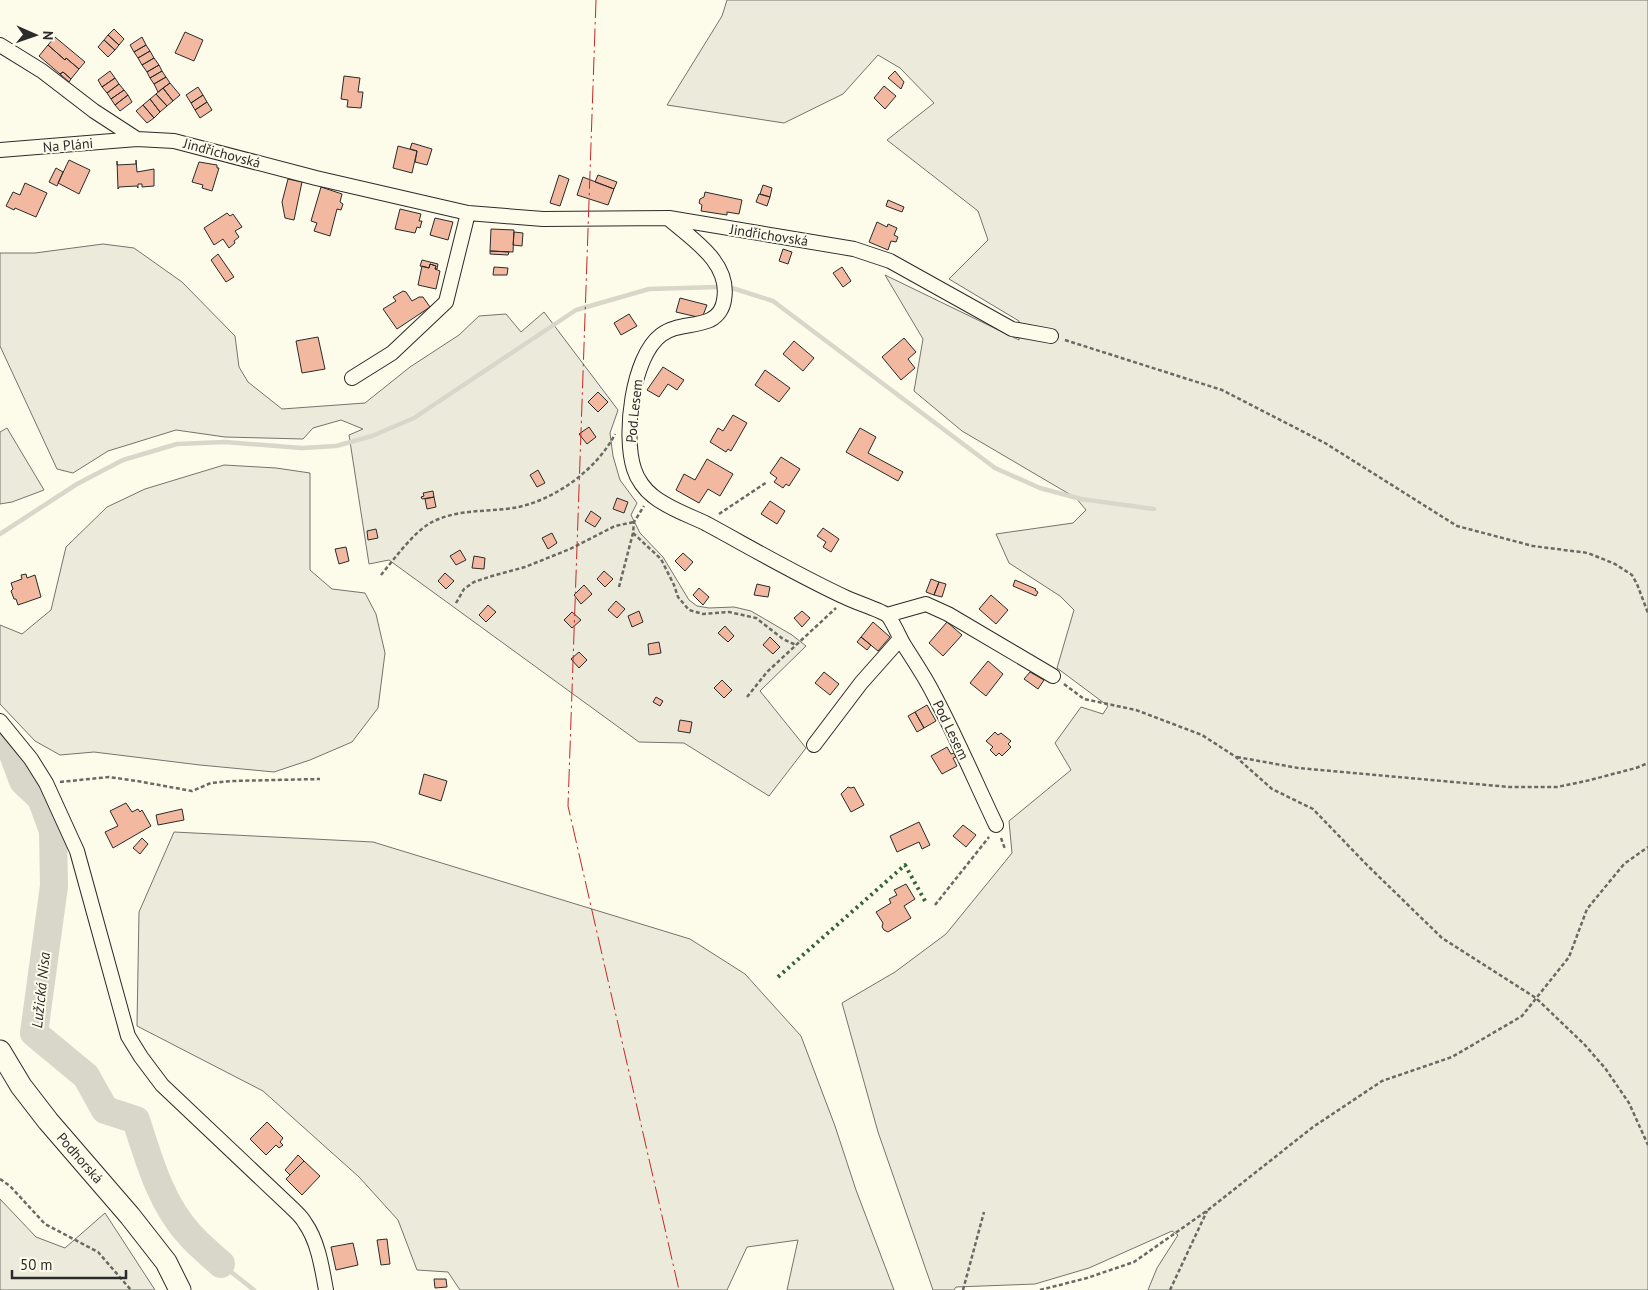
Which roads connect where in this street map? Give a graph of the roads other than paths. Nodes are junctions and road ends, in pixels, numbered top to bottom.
1 (0, 45) edge
2 (137, 139) junction
3 (0, 150) edge
4 (468, 213) junction
5 (668, 218) junction
6 (1051, 336) road end
7 (352, 378) dead end
8 (887, 616) junction
9 (900, 639) junction
10 (1053, 676) road end
11 (0, 721) edge
12 (814, 745) dead end
13 (996, 825) road end
14 (0, 1050) edge
15 (180, 1290) edge
16 (326, 1290) edge

1 - 2 street, Jindřichovská
2 - 3 street, Na Pláni
2 - 4 street, Jindřichovská
4 - 5 street, Jindřichovská
4 - 7 street
5 - 6 street, Jindřichovská
5 - 8 street, Pod Lesem
8 - 9 street, Pod Lesem
8 - 10 street
9 - 12 street
9 - 13 street, Pod Lesem
11 - 16 street
14 - 15 main road, Podhorská

